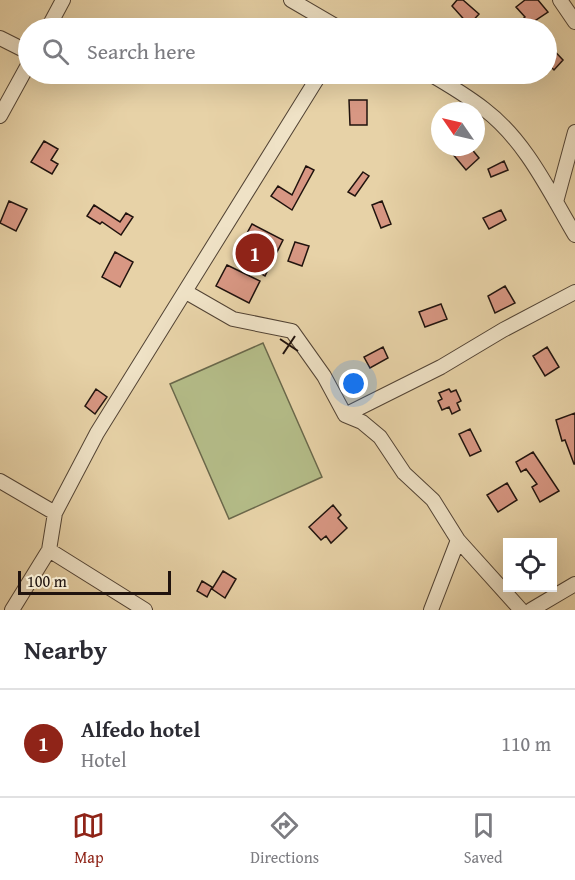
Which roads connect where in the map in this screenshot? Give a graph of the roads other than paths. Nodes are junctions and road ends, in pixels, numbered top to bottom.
1 (63, 0) edge
2 (291, 0) edge
3 (560, 0) edge
4 (53, 18) edge
5 (322, 18) edge
6 (575, 22) edge
7 (0, 38) edge
8 (18, 47) edge
9 (18, 83) edge
10 (314, 84) edge
11 (446, 84) edge
12 (0, 116) edge
13 (575, 132) edge
14 (556, 202) junction
15 (575, 235) edge
16 (186, 292) junction
17 (575, 292) edge
18 (345, 415) junction
19 (0, 481) edge
20 (55, 513) junction
21 (458, 540) junction
22 (49, 550) junction
23 (575, 584) edge
24 (12, 610) edge
25 (145, 610) edge
26 (430, 610) edge
27 (521, 610) edge
28 (531, 610) edge

1 - 4 street
2 - 5 street
3 - 6 street
7 - 8 street
9 - 12 street
10 - 16 street
11 - 14 street
13 - 14 street
14 - 15 street
16 - 18 street
16 - 20 street
17 - 18 street
18 - 21 street
19 - 20 street
20 - 22 street
21 - 26 street
21 - 27 street
22 - 24 street
22 - 25 street
23 - 28 street

